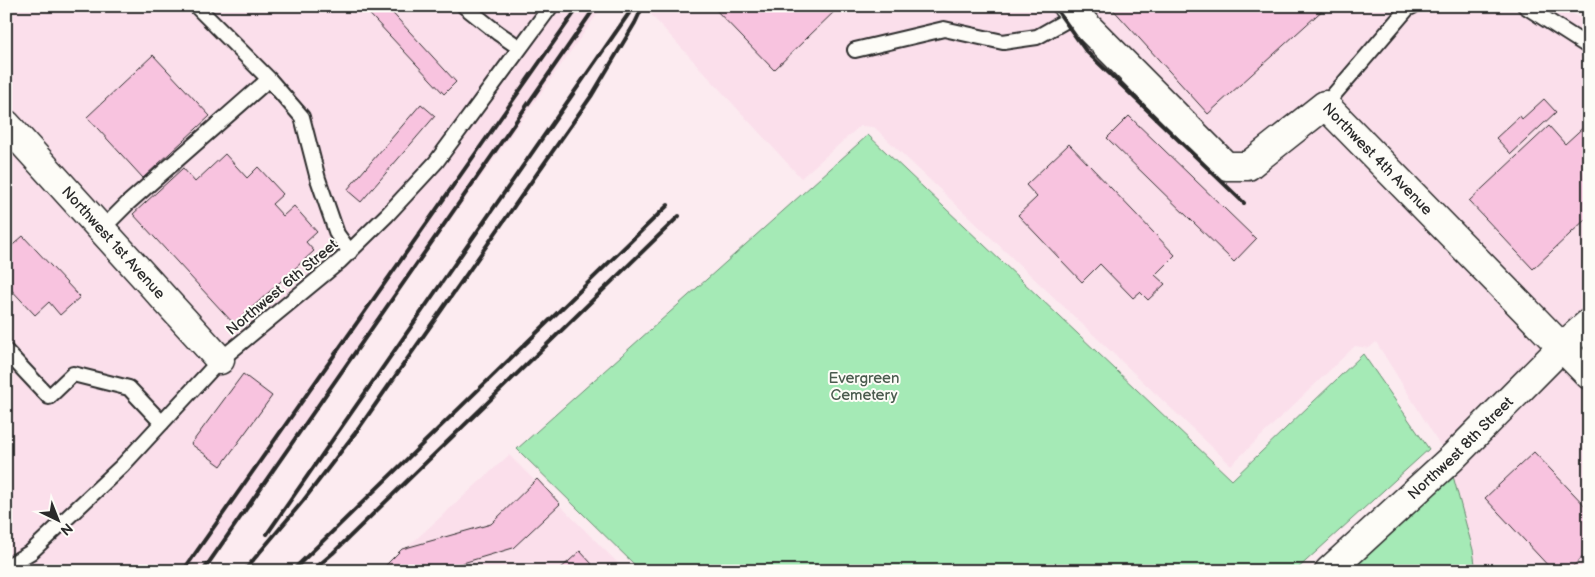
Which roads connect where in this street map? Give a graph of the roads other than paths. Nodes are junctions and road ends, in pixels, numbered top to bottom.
1 (196, 6) edge
2 (464, 6) edge
3 (551, 6) edge
4 (1525, 6) edge
5 (1409, 7) edge
6 (1071, 11) edge
7 (1589, 47) edge
8 (520, 48) junction
9 (855, 50) dead end
10 (269, 79) junction
11 (1325, 105) junction
12 (6, 124) edge
13 (102, 229) junction
14 (350, 252) junction
15 (1589, 323) edge
16 (1562, 347) junction
17 (6, 351) edge
18 (220, 360) junction
19 (1589, 375) edge
20 (162, 423) junction
21 (6, 566) edge
22 (1329, 571) edge

1 - 10 lane
2 - 8 lane
3 - 8 lane, Northwest 6th Street
4 - 7 lane
5 - 11 lane
6 - 9 lane
6 - 11 street, Northwest 4th Avenue
8 - 14 lane, Northwest 6th Street
10 - 13 lane
10 - 14 lane
11 - 16 street, Northwest 4th Avenue
12 - 13 street, Northwest 1st Avenue
13 - 18 street, Northwest 1st Avenue
14 - 18 lane, Northwest 6th Street
15 - 16 street, Northwest 8th Street
16 - 19 street, Northwest 4th Avenue
16 - 22 street, Northwest 8th Street
17 - 20 lane
18 - 20 lane, Northwest 6th Street
20 - 21 lane, Northwest 6th Street

